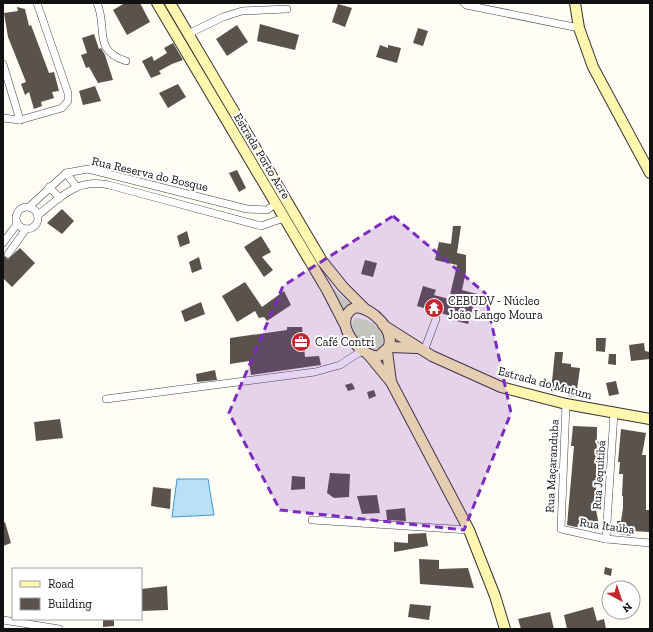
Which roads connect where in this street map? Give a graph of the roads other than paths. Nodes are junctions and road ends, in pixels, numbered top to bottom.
1 (37, 3) edge
2 (97, 3) edge
3 (157, 3) edge
4 (170, 3) edge
5 (464, 3) edge
6 (575, 3) edge
7 (287, 9) dead end
8 (579, 28) junction
9 (188, 34) junction
10 (126, 61) dead end
11 (3, 64) edge
12 (3, 118) edge
13 (20, 120) junction
14 (66, 173) junction
15 (650, 173) edge
16 (76, 186) junction
17 (49, 187) junction
18 (60, 198) junction
19 (275, 204) junction
20 (29, 207) junction
21 (38, 215) junction
22 (284, 218) junction
23 (17, 224) junction
24 (26, 229) junction
25 (3, 243) edge
26 (8, 254) dead end
27 (365, 309) junction
28 (436, 319) dead end
29 (344, 323) junction
30 (383, 325) junction
31 (388, 349) junction
32 (421, 349) junction
33 (366, 352) junction
34 (391, 382) junction
35 (106, 399) dead end
36 (566, 404) junction
37 (614, 413) junction
38 (650, 419) edge
39 (312, 520) dead end
40 (561, 529) joint
41 (469, 530) junction
42 (606, 539) junction
43 (650, 543) edge
44 (3, 620) edge
45 (59, 629) edge
46 (505, 629) edge

1 - 13 street
2 - 10 street
3 - 19 main road, Estrada Porto Acre
4 - 9 main road, Estrada Porto Acre
5 - 8 street
6 - 8 main road
7 - 9 street
8 - 15 main road
9 - 27 main road, Estrada Porto Acre
11 - 13 street
12 - 13 street
14 - 16 street
14 - 17 street, Rua Reserva do Bosque
14 - 19 street, Rua Reserva do Bosque
16 - 18 street, Rua Reserva do Bosque
16 - 22 street, Rua Reserva do Bosque
17 - 18 street
17 - 20 street, Rua Reserva do Bosque
18 - 21 street, Rua Reserva do Bosque
19 - 22 main road, Estrada Porto Acre
20 - 21 street
20 - 23 street, Rua Reserva do Bosque
21 - 24 street, Rua Reserva do Bosque
22 - 29 main road, Estrada Porto Acre
23 - 24 street
23 - 25 street, Rua Reserva do Bosque
24 - 26 street, Rua Reserva do Bosque
27 - 29 main road
27 - 30 main road
28 - 32 street
29 - 33 main road
30 - 31 main road
30 - 32 main road, Estrada do Mutum
31 - 32 main road, Estrada do Mutum
31 - 33 main road
31 - 34 main road
32 - 36 main road, Estrada do Mutum
33 - 34 main road
33 - 35 street
34 - 41 main road
36 - 37 main road, Estrada do Mutum
36 - 40 street, Rua Maçaranduba
37 - 38 main road, Estrada do Mutum
37 - 42 street, Rua Jequitibá
39 - 41 street
40 - 42 street, Rua Itaúba
41 - 46 main road
42 - 43 street, Rua Itaúba
44 - 45 street

